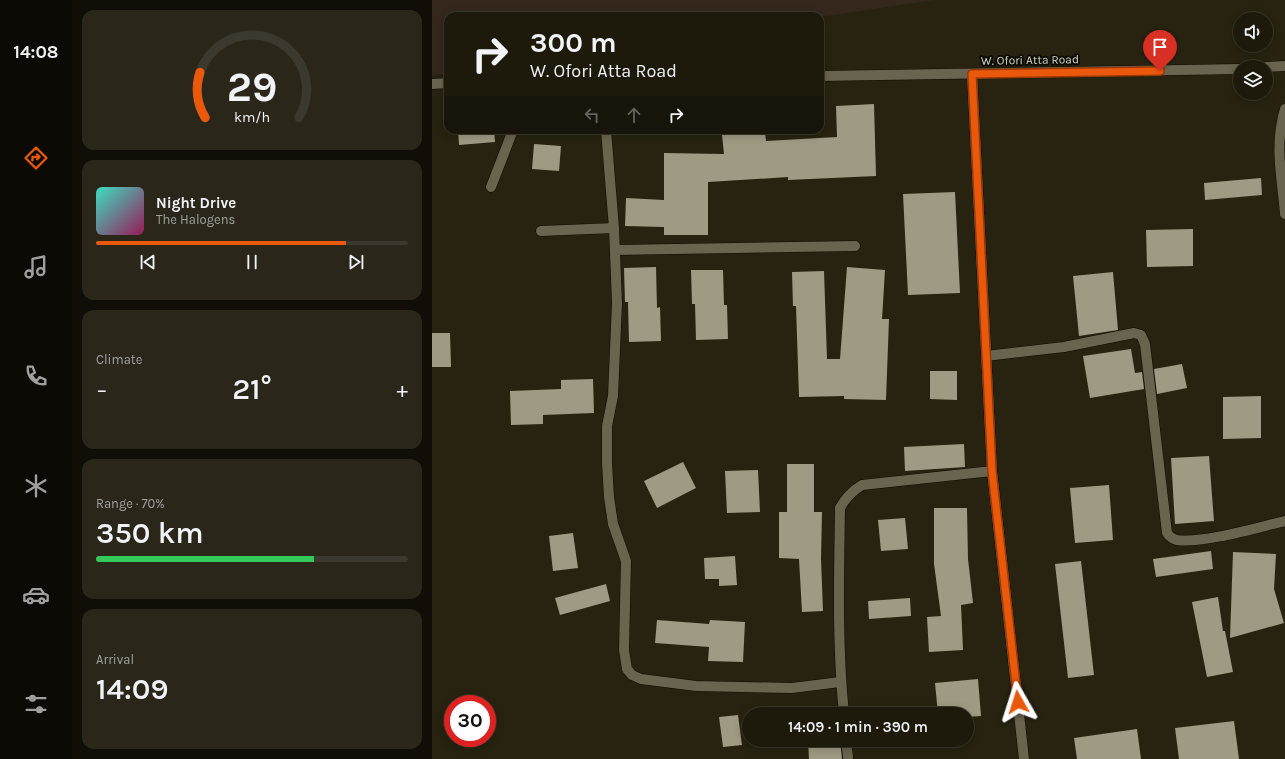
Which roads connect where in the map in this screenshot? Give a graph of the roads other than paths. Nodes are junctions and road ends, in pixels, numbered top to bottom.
1 (1285, 66) edge
2 (1273, 67) edge
3 (1233, 69) edge
4 (972, 74) junction
5 (824, 76) edge
6 (444, 83) edge
7 (432, 84) edge
8 (1285, 109) edge
9 (511, 134) edge
10 (606, 134) edge
11 (491, 187) dead end
12 (1285, 214) edge
13 (614, 228) junction
14 (541, 231) dead end
15 (855, 246) dead end
16 (615, 250) junction
17 (986, 356) junction
18 (992, 471) junction
19 (1285, 521) edge
20 (840, 682) junction
21 (843, 707) edge
22 (847, 747) edge
23 (848, 757) dead end
24 (1024, 759) edge

1 - 2 street
3 - 4 street, W. Ofori Atta Road
4 - 5 street, W. Ofori Atta Road
4 - 17 street
6 - 7 street
8 - 12 street
9 - 11 street
10 - 13 street
13 - 14 street
13 - 16 street
15 - 16 street
16 - 20 street
17 - 18 street
17 - 19 street
18 - 20 street
18 - 24 street
20 - 21 street
22 - 23 street

